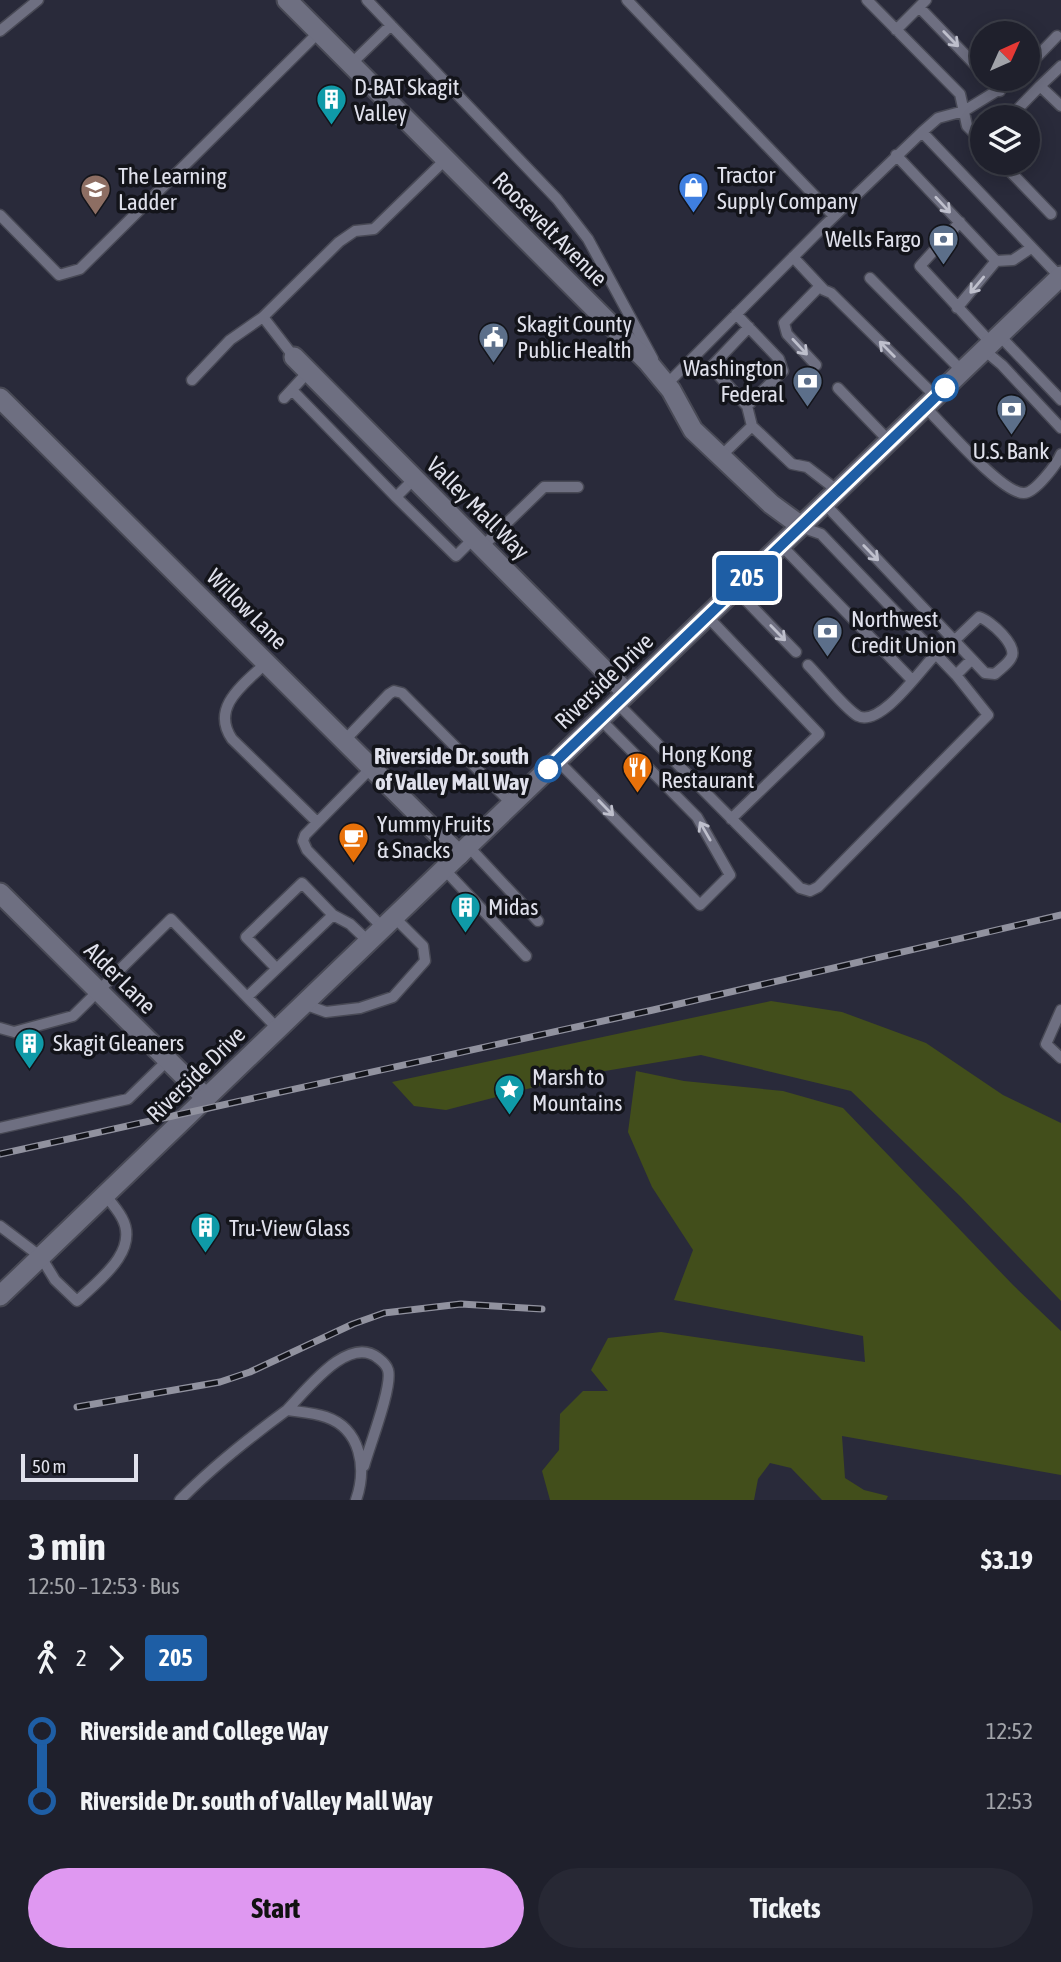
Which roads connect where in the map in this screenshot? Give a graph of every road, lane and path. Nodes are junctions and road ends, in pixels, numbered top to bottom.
1 (38, 0) edge
2 (287, 0) edge
3 (367, 0) edge
4 (627, 0) edge
5 (867, 0) edge
6 (923, 3) edge
7 (391, 24) junction
8 (896, 30) junction
9 (0, 31) edge
10 (318, 32) junction
11 (1057, 36) dead end
12 (1040, 54) edge
13 (970, 58) edge
14 (351, 64) junction
15 (1061, 66) edge
16 (1040, 86) joint
17 (1000, 91) edge
18 (1035, 91) edge
19 (1022, 105) edge
20 (1061, 106) edge
21 (964, 111) junction
22 (970, 129) edge
23 (922, 132) junction
24 (897, 155) junction
25 (446, 159) junction
26 (1014, 175) edge
27 (1051, 214) dead end
28 (0, 215) edge
29 (834, 216) junction
30 (960, 222) junction
31 (1031, 248) junction
32 (793, 257) junction
33 (996, 261) junction
34 (1060, 277) edge
35 (870, 278) dead end
36 (820, 286) junction
37 (957, 308) junction
38 (736, 314) junction
39 (263, 317) junction
40 (749, 327) junction
41 (991, 343) junction
42 (294, 357) joint
43 (816, 365) dead end
44 (962, 371) junction
45 (309, 372) junction
46 (192, 380) dead end
47 (667, 384) junction
48 (838, 388) dead end
49 (292, 390) junction
50 (0, 398) edge
51 (284, 398) dead end
52 (1061, 400) edge
53 (930, 402) junction
54 (747, 406) junction
55 (752, 426) junction
56 (1061, 428) edge
57 (889, 441) junction
58 (1061, 454) edge
59 (721, 456) junction
60 (415, 478) junction
61 (578, 487) dead end
62 (396, 497) junction
63 (831, 497) junction
64 (800, 526) junction
65 (478, 542) junction
66 (781, 545) junction
67 (735, 589) junction
68 (707, 616) junction
69 (954, 641) junction
70 (796, 652) dead end
71 (935, 655) junction
72 (971, 660) junction
73 (266, 663) junction
74 (808, 665) dead end
75 (956, 675) junction
76 (912, 680) junction
77 (622, 698) junction
78 (600, 719) junction
79 (344, 741) junction
80 (558, 760) junction
81 (371, 768) junction
82 (512, 804) junction
83 (731, 819) junction
84 (317, 822) junction
85 (463, 851) junction
86 (444, 869) junction
87 (0, 893) edge
88 (333, 915) junction
89 (538, 921) dead end
90 (389, 923) junction
91 (369, 942) junction
92 (526, 956) dead end
93 (276, 968) junction
94 (98, 990) junction
95 (247, 997) junction
96 (304, 1004) junction
97 (1061, 1010) edge
98 (0, 1028) edge
99 (278, 1029) junction
100 (1061, 1058) edge
101 (168, 1060) junction
102 (206, 1098) junction
103 (0, 1128) edge
104 (105, 1195) junction
105 (0, 1226) edge
106 (41, 1257) junction
107 (0, 1296) edge
108 (287, 1410) junction
109 (362, 1472) junction
110 (180, 1500) edge
111 (356, 1500) edge

1 - 9 lane
2 - 10 street, Roosevelt Avenue
3 - 7 lane
4 - 29 lane
5 - 8 lane
6 - 8 lane
6 -> 13 lane
7 - 14 lane
7 - 47 lane
8 - 21 lane
10 - 14 street, Roosevelt Avenue
10 - 28 lane
11 - 12 lane
14 - 25 street, Roosevelt Avenue
15 - 16 lane
16 - 20 lane
17 - 21 lane
18 - 19 lane
21 - 22 lane
21 - 23 lane
23 - 24 lane
23 - 31 lane
24 - 29 lane
24 -> 30 lane
25 - 39 lane
25 - 47 street, Roosevelt Avenue
26 - 27 lane
29 - 32 lane
30 - 33 lane
30 - 37 lane
31 - 33 lane
31 - 34 lane
32 - 36 lane
32 - 38 lane
33 -> 37 lane
34 - 41 street, Riverside Drive
35 - 44 lane
36 -> 43 lane
53 -> 36 lane
37 - 41 lane
38 - 40 lane
38 - 47 lane
39 - 42 lane
39 - 46 lane
40 - 54 lane
40 - 54 lane
41 - 44 street, Riverside Drive
41 - 52 lane
41 - 56 lane
42 - 45 street, Valley Mall Way
44 - 53 street, Riverside Drive
45 - 49 lane
45 - 60 street, Valley Mall Way
47 - 59 street, Roosevelt Avenue
48 - 57 lane
49 - 51 lane
49 - 62 lane
50 - 73 street, Willow Lane
53 - 57 street, Riverside Drive
53 - 58 lane
54 - 55 lane
55 - 59 lane
55 - 63 lane
57 - 63 street, Riverside Drive
59 - 64 street, Roosevelt Avenue
60 - 62 lane
60 - 65 street, Valley Mall Way
61 - 65 lane
62 - 65 lane
63 - 64 street, Riverside Drive
63 -> 69 lane
64 - 66 street, Riverside Drive
64 - 71 lane
65 - 77 street, Valley Mall Way
66 - 67 street, Riverside Drive
66 - 76 lane
67 - 68 street, Riverside Drive
67 -> 70 lane
68 - 77 street, Riverside Drive
68 - 83 lane
69 - 72 lane
69 - 72 lane
71 - 75 lane
71 - 76 lane
72 - 75 lane
73 - 79 street, Willow Lane
73 - 84 lane
74 - 76 lane
75 - 83 lane
77 - 78 street, Riverside Drive
77 - 83 lane
78 - 80 street, Riverside Drive
80 -> 78 lane
79 - 81 street, Willow Lane
79 - 82 lane
80 - 82 street, Riverside Drive
81 - 84 lane
81 - 85 street, Willow Lane
82 - 85 street, Riverside Drive
84 - 90 lane
85 - 86 street, Riverside Drive
85 - 89 lane
86 - 90 street, Riverside Drive
86 - 92 lane
87 - 94 street, Alder Lane
88 - 91 lane
88 - 93 lane
88 - 93 lane
90 - 91 street, Riverside Drive
90 - 96 lane
91 - 96 street, Riverside Drive
93 - 95 lane
94 - 95 lane
94 - 98 lane
94 - 101 street, Alder Lane
95 - 99 lane
96 - 99 street, Riverside Drive
97 - 100 lane
99 - 102 street, Riverside Drive
101 - 102 street, Alder Lane
101 - 103 lane
102 - 104 street, Riverside Drive
104 - 106 street, Riverside Drive
104 - 106 lane
105 - 106 lane
106 - 107 street, Riverside Drive
108 - 109 lane
108 - 109 lane
108 - 110 lane
109 - 111 lane

